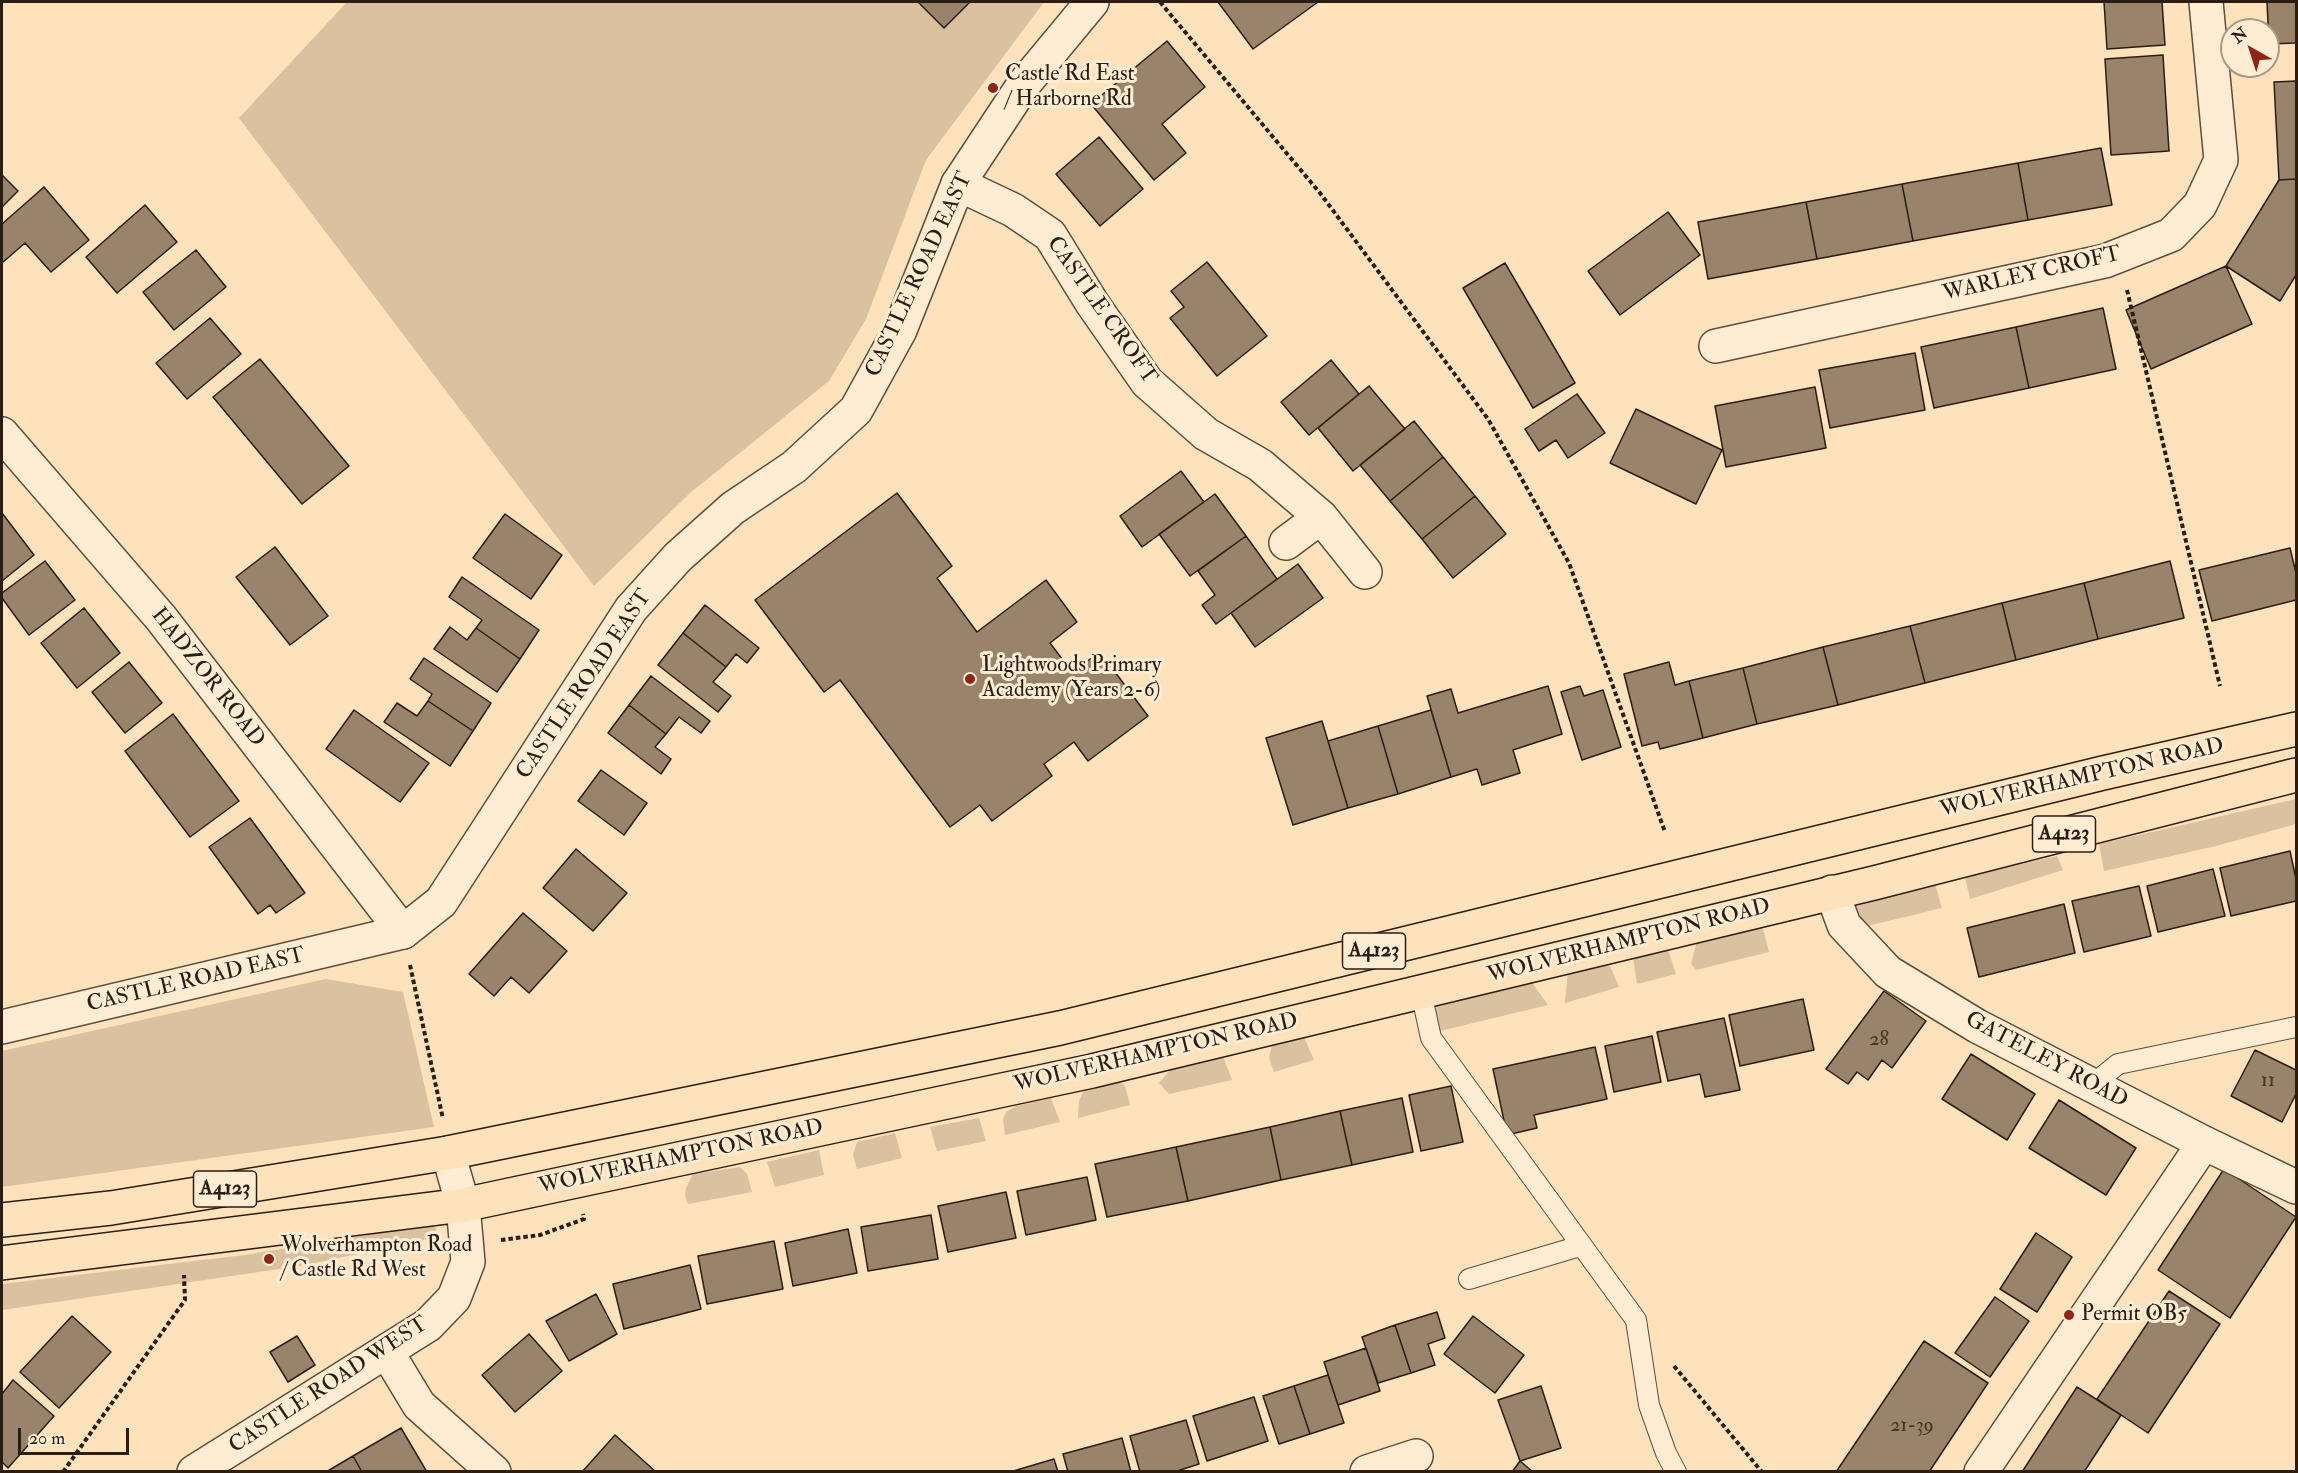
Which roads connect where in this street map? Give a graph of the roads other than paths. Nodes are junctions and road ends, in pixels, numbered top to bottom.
1 (1092, 2) edge
2 (2206, 2) edge
3 (958, 184) junction
4 (1716, 346) dead end
5 (2, 434) edge
6 (1321, 517) junction
7 (1286, 543) dead end
8 (1365, 573) dead end
9 (2296, 729) edge
10 (2296, 775) edge
11 (1819, 842) junction
12 (1832, 892) junction
13 (403, 932) junction
14 (1421, 992) junction
15 (2, 1027) edge
16 (2296, 1027) edge
17 (2092, 1085) junction
18 (2204, 1143) junction
19 (448, 1153) junction
20 (2296, 1187) edge
21 (463, 1205) junction
22 (2, 1220) edge
23 (1580, 1246) junction
24 (2, 1263) edge
25 (1469, 1279) dead end
26 (387, 1352) junction
27 (1416, 1456) dead end
28 (194, 1472) edge
29 (494, 1472) edge
30 (1367, 1472) edge
31 (1676, 1472) edge
32 (1981, 1472) edge

1 - 3 street, CASTLE ROAD EAST
2 - 4 street, WARLEY CROFT
3 - 6 street, CASTLE CROFT
3 - 13 street, CASTLE ROAD EAST
5 - 13 street, HADZOR ROAD
6 - 7 street
6 - 8 street, CASTLE CROFT
9 - 11 highway, WOLVERHAMPTON ROAD / A4123
10 - 12 highway, WOLVERHAMPTON ROAD / A4123
11 - 12 highway
11 - 19 highway, WOLVERHAMPTON ROAD / A4123
12 - 14 highway, WOLVERHAMPTON ROAD / A4123
12 - 17 street, GATELEY ROAD
13 - 15 street, CASTLE ROAD EAST
14 - 21 highway, WOLVERHAMPTON ROAD / A4123
14 - 23 lane
16 - 17 lane
17 - 18 street, GATELEY ROAD
18 - 20 street, GATELEY ROAD
18 - 32 street
19 - 21 street, CASTLE ROAD WEST
19 - 22 highway, WOLVERHAMPTON ROAD / A4123
21 - 24 highway, WOLVERHAMPTON ROAD / A4123
21 - 26 street, CASTLE ROAD WEST
23 - 25 lane
23 - 31 lane
26 - 28 street, CASTLE ROAD WEST
26 - 29 street
27 - 30 street

